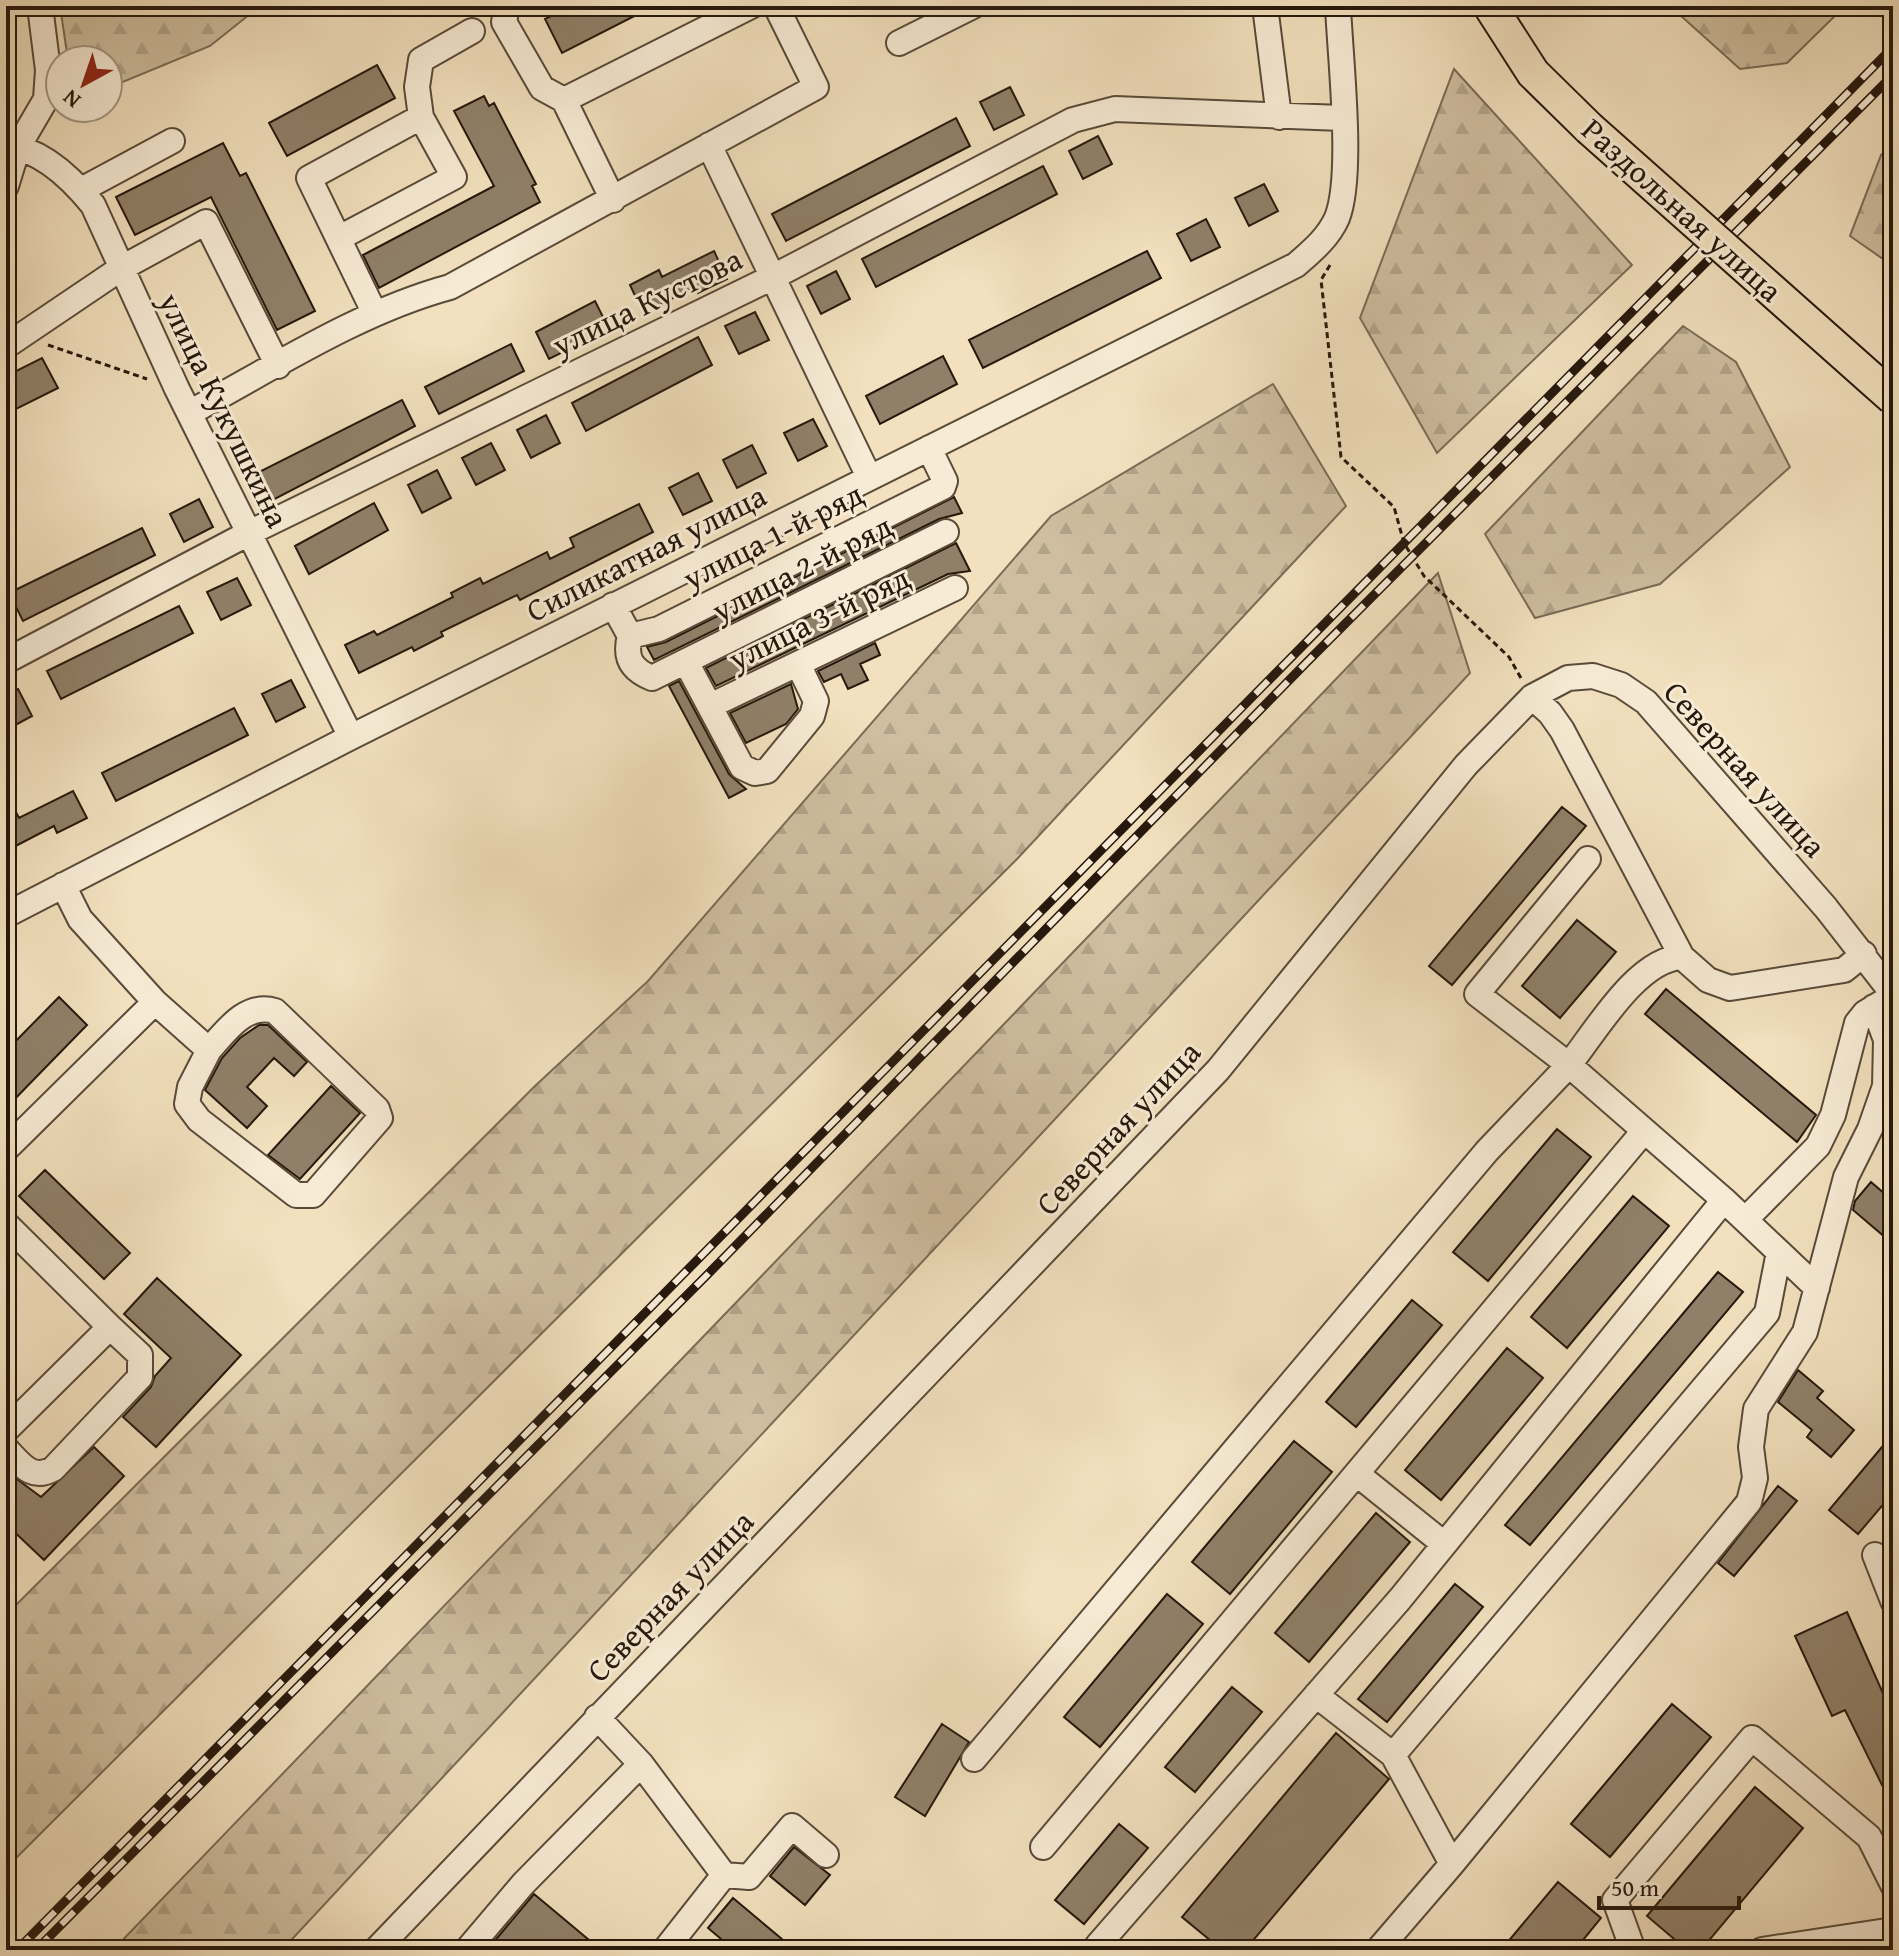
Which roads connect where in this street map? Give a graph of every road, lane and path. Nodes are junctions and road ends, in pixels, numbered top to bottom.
1 (40, 6) edge
2 (507, 6) edge
3 (751, 6) edge
4 (776, 6) edge
5 (973, 6) edge
6 (1265, 6) edge
7 (1338, 6) edge
8 (1490, 6) edge
9 (1509, 6) edge
10 (472, 31) dead end
11 (899, 43) dead end
12 (564, 100) junction
13 (421, 117) junction
14 (1279, 117) junction
15 (1342, 118) junction
16 (1593, 121) junction
17 (172, 141) dead end
18 (709, 145) junction
19 (12, 147) edge
20 (6, 186) edge
21 (81, 190) junction
22 (613, 200) junction
23 (339, 238) junction
24 (1325, 253) junction
25 (120, 269) junction
26 (771, 278) junction
27 (375, 314) junction
28 (15, 341) edge
29 (278, 366) junction
30 (1893, 374) edge
31 (177, 389) junction
32 (1893, 398) edge
33 (189, 413) junction
34 (929, 448) junction
35 (869, 477) junction
36 (946, 532) dead end
37 (249, 533) junction
38 (955, 588) dead end
39 (613, 605) junction
40 (630, 636) junction
41 (6, 661) edge
42 (686, 662) junction
43 (798, 664) junction
44 (1532, 697) junction
45 (710, 706) junction
46 (351, 737) junction
47 (1588, 859) dead end
48 (63, 885) junction
49 (6, 915) edge
50 (1864, 954) junction
51 (1682, 957) junction
52 (1887, 999) edge
53 (155, 1002) junction
54 (209, 1050) junction
55 (1569, 1065) junction
56 (1644, 1131) junction
57 (6, 1149) edge
58 (1724, 1200) junction
59 (1746, 1219) junction
60 (6, 1224) edge
61 (1779, 1252) junction
62 (1817, 1288) junction
63 (110, 1327) junction
64 (6, 1430) edge
65 (6, 1449) edge
66 (1357, 1474) junction
67 (1444, 1544) junction
68 (1875, 1555) dead end
69 (1893, 1601) edge
70 (1316, 1695) junction
71 (597, 1717) junction
72 (1393, 1755) junction
73 (974, 1759) dead end
74 (641, 1764) junction
75 (1043, 1847) dead end
76 (826, 1855) dead end
77 (1452, 1864) junction
78 (724, 1875) junction
79 (1893, 1885) edge
80 (1893, 1930) edge
81 (1098, 1945) dead end
82 (376, 1950) edge
83 (467, 1950) edge
84 (665, 1950) edge
85 (1378, 1950) edge
86 (1633, 1950) edge
87 (1762, 1950) edge

1 - 19 street
2 - 12 street
3 - 12 street
4 - 18 street
5 - 11 street
6 - 14 street
7 - 15 street
8 - 16 main road, Раздольная улица
9 - 16 main road, Раздольная улица
10 - 13 street
12 - 22 street
13 - 23 street
13 - 23 street
14 - 15 street, улица Кустова
14 - 26 street, улица Кустова
15 - 24 street
16 - 30 main road, Раздольная улица
16 - 32 main road, Раздольная улица, bridge
17 - 21 street
18 - 22 street
18 - 26 street
19 - 20 street
19 - 21 street, улица Кукушкина
21 - 25 street, улица Кукушкина
22 - 27 street
23 - 27 street
24 - 34 street, Силикатная улица
24 - 44 path
25 - 28 street
25 - 29 street
25 - 31 street, улица Кукушкина
26 - 35 street
26 - 37 street, улица Кустова
27 - 29 street
28 - 31 path
29 - 33 street
31 - 33 street, улица Кукушкина
33 - 37 street, улица Кукушкина
34 - 35 street, Силикатная улица
34 - 40 street, улица 1-й ряд
35 - 39 street, Силикатная улица
36 - 42 street, улица 2-й ряд
37 - 41 street, улица Кустова
37 - 46 street, улица Кукушкина
38 - 43 street, улица 3-й ряд
39 - 40 street, улица 2-й ряд
39 - 46 street, Силикатная улица
40 - 42 street, улица 2-й ряд
42 - 45 street
43 - 45 street, улица 3-й ряд
43 - 45 street
44 - 50 street, Северная улица
44 - 51 street
44 - 71 street, Северная улица
46 - 48 street, Силикатная улица
47 - 55 street
48 - 49 street, Силикатная улица
48 - 53 street
50 - 51 street
50 - 52 street, Северная улица
51 - 55 street
52 - 59 street
52 - 62 street, Северная улица
53 - 54 street
53 - 57 street
54 - 54 street
55 - 56 street
55 - 73 street
56 - 58 street
56 - 66 street
58 - 59 street
58 - 67 street
59 - 61 street
60 - 63 street
61 - 62 street
61 - 72 street
62 - 77 street, Северная улица
63 - 64 street
63 - 65 street
66 - 67 street
66 - 75 street
67 - 70 street
68 - 69 street
70 - 72 street
70 - 81 street
71 - 74 street
71 - 82 street, Северная улица
72 - 77 street
74 - 78 street
74 - 83 street
76 - 78 street
77 - 85 street, Северная улица
78 - 84 street
79 - 86 street
80 - 87 street

